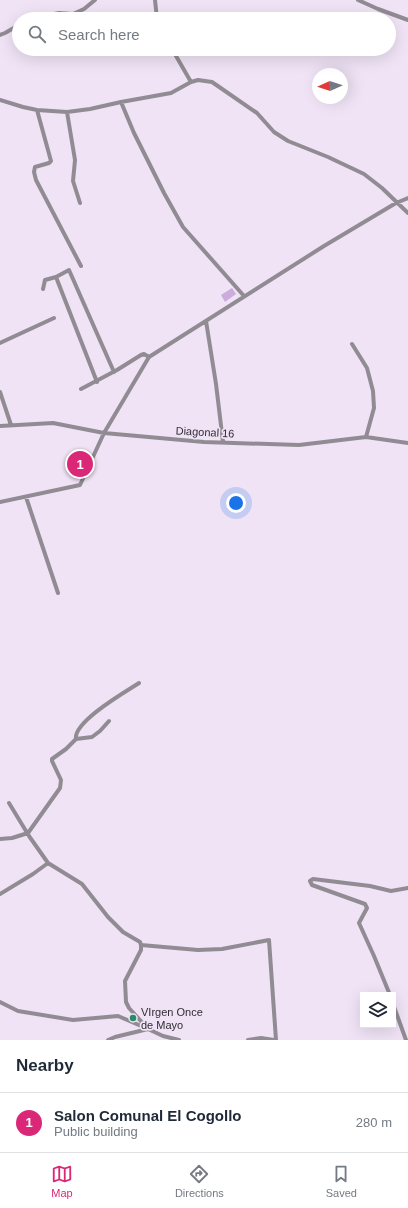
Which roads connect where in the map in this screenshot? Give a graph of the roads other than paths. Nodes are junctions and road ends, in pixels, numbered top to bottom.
1 (95, 0) edge
2 (154, 0) edge
3 (358, 0) edge
4 (77, 12) edge
5 (156, 12) edge
6 (384, 12) edge
7 (396, 16) edge
8 (408, 20) edge
9 (12, 29) edge
10 (0, 35) edge
11 (176, 56) edge
12 (191, 82) junction
13 (0, 100) edge
14 (121, 102) junction
15 (37, 110) junction
16 (67, 112) junction
17 (408, 198) edge
18 (80, 203) dead end
19 (396, 203) junction
20 (408, 214) edge
21 (81, 266) dead end
22 (56, 277) junction
23 (43, 289) dead end
24 (244, 296) junction
25 (54, 318) dead end
26 (206, 321) junction
27 (0, 343) edge
28 (352, 344) dead end
29 (149, 357) junction
30 (114, 372) junction
31 (97, 382) junction
32 (81, 389) dead end
33 (0, 392) edge
34 (11, 425) junction
35 (1, 426) edge
36 (104, 434) junction
37 (366, 437) junction
38 (223, 442) junction
39 (408, 442) edge
40 (26, 497) junction
41 (0, 502) edge
42 (58, 593) dead end
43 (139, 683) dead end
44 (109, 721) dead end
45 (76, 739) junction
46 (9, 803) dead end
47 (28, 833) junction
48 (0, 839) edge
49 (48, 863) junction
50 (408, 888) edge
51 (0, 894) edge
52 (141, 944) junction
53 (389, 992) edge
54 (0, 1002) edge
55 (396, 1012) edge
56 (148, 1029) junction
57 (108, 1040) edge
58 (179, 1040) edge
59 (248, 1040) edge
60 (275, 1040) edge
61 (406, 1040) edge

1 - 4 street
2 - 5 street
3 - 6 street
7 - 8 street
9 - 10 street
11 - 12 street
12 - 14 street
12 - 19 street
13 - 15 street
14 - 16 street
14 - 24 street
15 - 16 street
15 - 21 street
16 - 18 street
17 - 19 street
19 - 20 street
19 - 24 street
22 - 23 street
22 - 30 street
22 - 31 street
24 - 26 street
25 - 27 street
26 - 29 street
26 - 38 street
28 - 37 street
29 - 30 street
29 - 36 street
30 - 31 street
31 - 32 street
33 - 34 street
34 - 35 street, Diagonal 16
34 - 36 street, Diagonal 16
36 - 38 street, Diagonal 16
36 - 40 street
37 - 38 street, Diagonal 16
37 - 39 street, Diagonal 16
40 - 41 street
40 - 42 street
43 - 45 street
44 - 45 street
45 - 47 street
46 - 47 street
47 - 48 street
47 - 49 street
49 - 51 street
49 - 52 street
50 - 53 street
52 - 56 street
52 - 60 street
54 - 56 street
55 - 61 street
56 - 57 street
56 - 58 street
59 - 60 street

